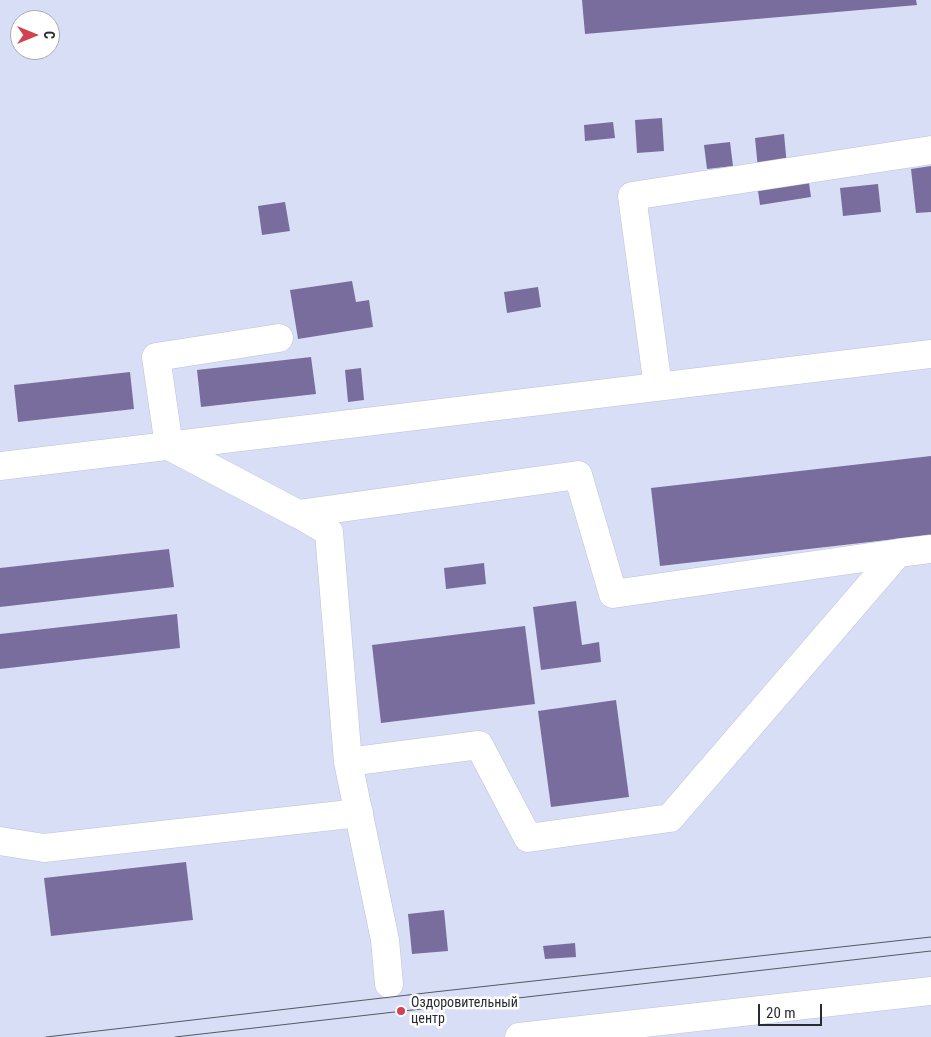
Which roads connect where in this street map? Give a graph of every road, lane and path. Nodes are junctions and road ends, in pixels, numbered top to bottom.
1 (931, 150) edge
2 (279, 338) dead end
3 (931, 354) edge
4 (658, 387) junction
5 (169, 446) junction
6 (0, 466) edge
7 (298, 514) junction
8 (931, 549) edge
9 (898, 553) junction
10 (348, 762) junction
11 (359, 813) junction
12 (0, 841) edge
13 (389, 984) dead end
14 (931, 991) edge
15 (519, 1037) edge

1 - 4 lane
2 - 5 lane
3 - 4 lane
4 - 5 lane
5 - 6 lane
5 - 7 lane
7 - 9 lane
7 - 10 lane
8 - 9 lane
9 - 10 lane
10 - 11 lane
11 - 12 lane
11 - 13 lane
14 - 15 lane

